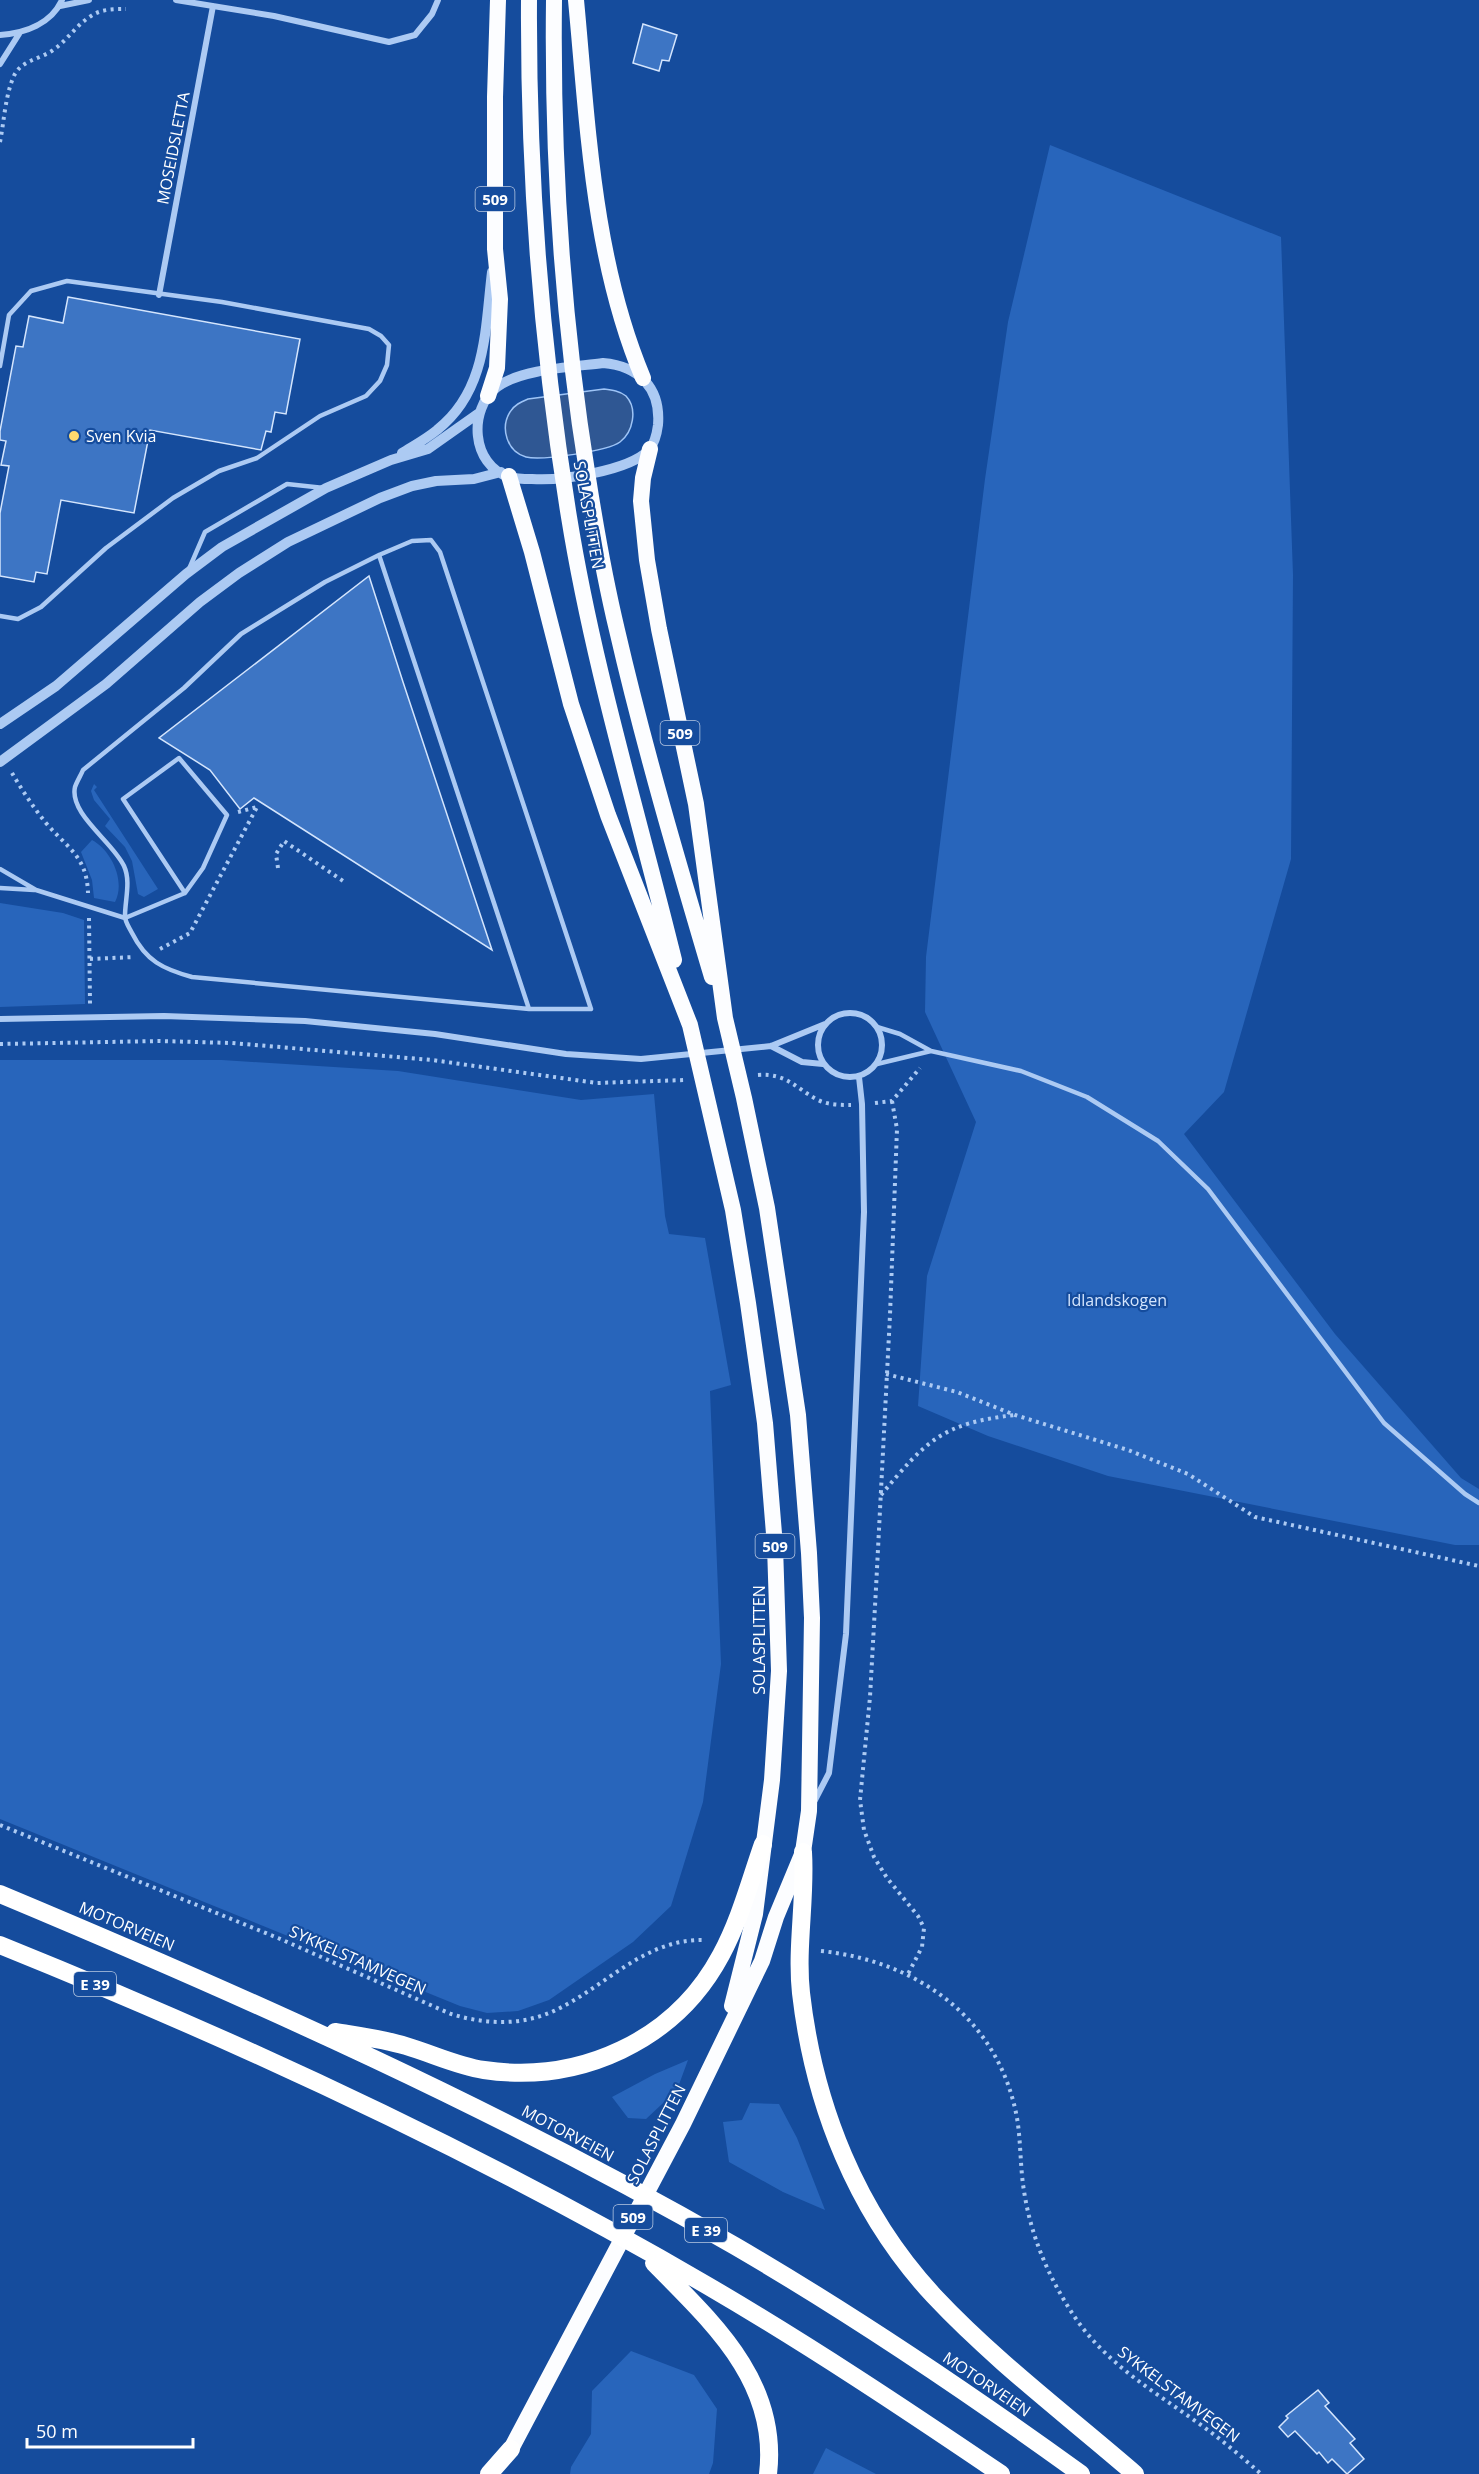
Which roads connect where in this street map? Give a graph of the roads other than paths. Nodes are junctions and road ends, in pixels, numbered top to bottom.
1 (89, 0) edge
2 (176, 0) edge
3 (438, 0) edge
4 (498, 0) edge
5 (529, 0) edge
6 (554, 0) edge
7 (576, 0) edge
8 (61, 3) edge
9 (214, 3) edge
10 (19, 34) junction
11 (0, 35) edge
12 (0, 64) edge
13 (495, 249) junction
14 (159, 294) junction
15 (0, 366) edge
16 (643, 378) junction
17 (488, 396) junction
18 (479, 413) junction
19 (650, 448) junction
20 (391, 460) junction
21 (505, 474) junction
22 (326, 488) junction
23 (379, 555) junction
24 (186, 574) junction
25 (0, 616) edge
26 (0, 724) edge
27 (0, 762) edge
28 (0, 869) edge
29 (0, 888) edge
30 (36, 890) junction
31 (185, 892) junction
32 (125, 918) junction
33 (529, 1009) junction
34 (725, 1018) junction
35 (0, 1019) edge
36 (690, 1024) junction
37 (825, 1024) junction
38 (877, 1027) junction
39 (771, 1046) junction
40 (931, 1051) junction
41 (877, 1064) junction
42 (823, 1065) junction
43 (859, 1077) junction
44 (1479, 1503) edge
45 (809, 1811) junction
46 (763, 1844) junction
47 (803, 1852) junction
48 (0, 1894) edge
49 (0, 1945) edge
50 (307, 2026) junction
51 (724, 2037) junction
52 (639, 2247) junction
53 (511, 2449) junction
54 (489, 2474) edge
55 (506, 2474) edge
56 (768, 2474) edge
57 (1001, 2474) edge
58 (1081, 2474) edge
59 (1135, 2474) edge

1 - 8 street
2 - 9 street
3 - 9 street
4 - 13 highway, 509
5 - 36 highway, SOLASPLITTEN / 509
6 - 34 highway, SOLASPLITTEN / 509
7 - 16 highway
8 - 10 street
9 - 14 street, MOSEIDSLETTA
10 - 11 street
10 - 12 street
13 - 17 highway, 509
13 - 20 street
14 - 15 lane
14 - 25 lane
16 - 17 street
16 - 19 street
17 - 18 street
18 - 20 street
18 - 21 street
19 - 21 street
19 - 34 highway, 509
20 - 22 street
21 - 27 street
21 - 36 highway, 509
22 - 24 street
22 - 24 lane
23 - 32 lane
23 - 33 lane
23 - 33 lane
24 - 26 street
28 - 30 lane
29 - 30 lane
30 - 32 lane
31 - 31 lane
31 - 32 lane
32 - 33 lane
34 - 45 highway, SOLASPLITTEN / 509
35 - 39 street
36 - 46 highway, SOLASPLITTEN / 509
37 - 38 street
37 - 39 street
37 - 42 street
38 - 40 lane
38 - 41 street
39 - 42 street
40 - 41 lane
40 - 44 lane
41 - 43 street
42 - 43 street
43 - 45 street
45 - 47 highway, SOLASPLITTEN / 509
46 - 50 highway, E 39
46 - 51 highway, SOLASPLITTEN / 509
47 - 51 highway, SOLASPLITTEN / 509
47 - 59 highway
48 - 50 highway, MOTORVEIEN / E 39
49 - 52 highway, E 39
50 - 58 highway, MOTORVEIEN / E 39
51 - 53 highway, SOLASPLITTEN / 509
52 - 56 highway, E 39
52 - 57 highway, E 39
53 - 54 highway
53 - 55 highway

